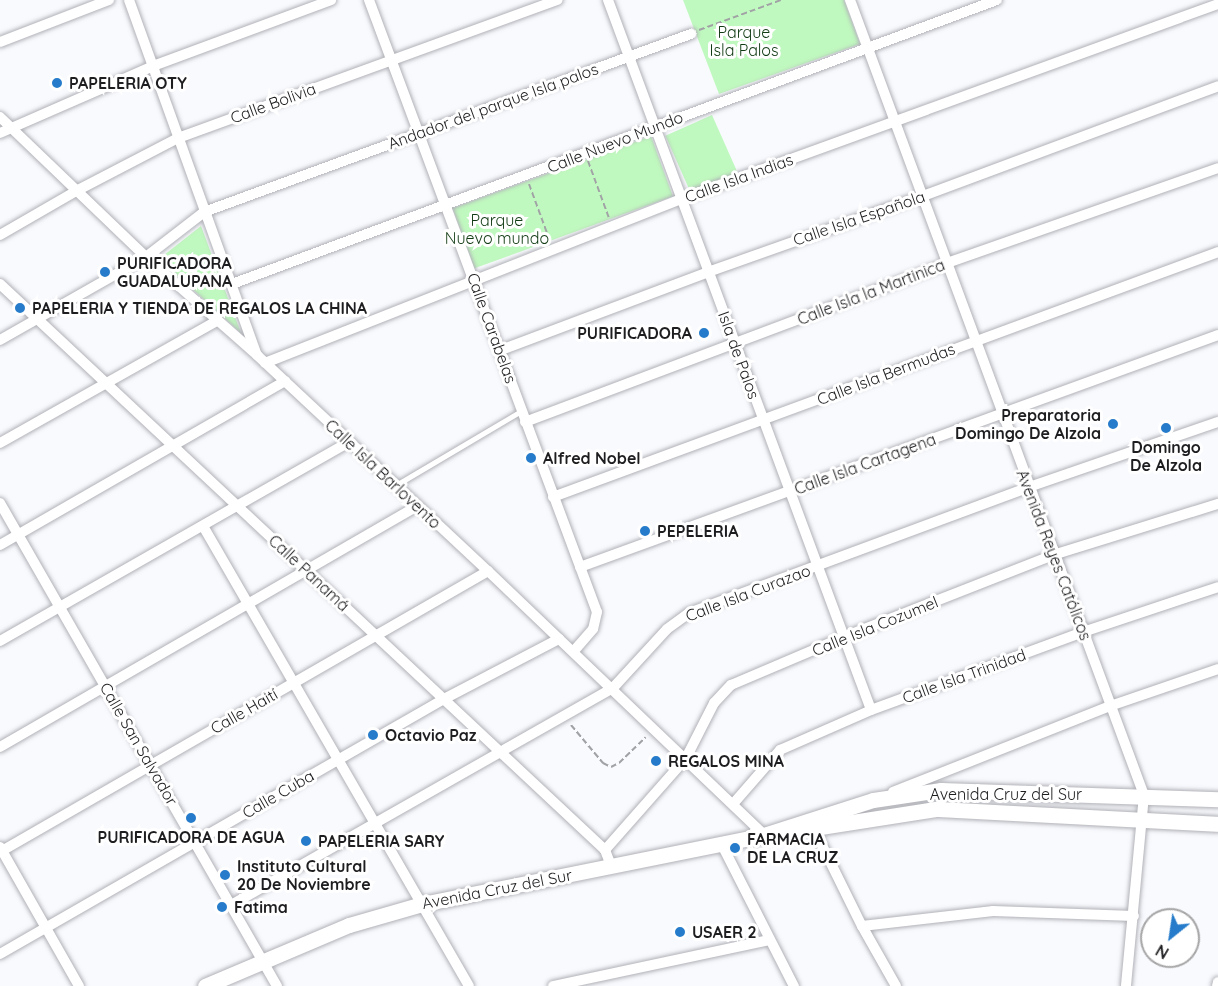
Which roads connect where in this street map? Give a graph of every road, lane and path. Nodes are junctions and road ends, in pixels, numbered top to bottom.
1 (109, 0) edge
2 (129, 0) edge
3 (331, 0) edge
4 (369, 0) edge
5 (558, 0) edge
6 (608, 0) edge
7 (781, 0) edge
8 (850, 0) edge
9 (997, 0) edge
10 (1218, 4) edge
11 (691, 34) joint
12 (0, 42) edge
13 (868, 47) junction
14 (629, 57) junction
15 (391, 60) junction
16 (153, 66) junction
17 (1218, 87) edge
18 (0, 117) edge
19 (896, 122) junction
20 (11, 127) junction
21 (655, 127) junction
22 (419, 133) junction
23 (0, 134) edge
24 (178, 138) junction
25 (585, 153) junction
26 (1218, 168) edge
27 (525, 176) junction
28 (78, 190) junction
29 (923, 196) junction
30 (681, 199) junction
31 (445, 206) junction
32 (204, 212) junction
33 (612, 226) junction
34 (0, 235) edge
35 (553, 249) junction
36 (1218, 252) edge
37 (146, 257) junction
38 (947, 263) junction
39 (708, 272) junction
40 (474, 280) junction
41 (0, 284) edge
42 (232, 284) junction
43 (37, 319) junction
44 (218, 320) junction
45 (1218, 335) edge
46 (0, 340) edge
47 (975, 340) junction
48 (734, 344) junction
49 (501, 350) junction
50 (257, 355) junction
51 (265, 363) junction
52 (285, 381) junction
53 (106, 383) junction
54 (521, 411) junction
55 (1002, 415) junction
56 (763, 421) junction
57 (525, 422) junction
58 (1218, 422) edge
59 (349, 442) junction
60 (0, 444) edge
61 (172, 445) junction
62 (395, 486) junction
63 (1029, 487) junction
64 (789, 491) junction
65 (554, 497) junction
66 (0, 503) edge
67 (1218, 504) edge
68 (238, 506) junction
69 (417, 506) junction
70 (203, 526) junction
71 (18, 534) junction
72 (0, 545) edge
73 (1053, 555) junction
74 (817, 566) junction
75 (580, 567) junction
76 (306, 570) junction
77 (488, 571) junction
78 (1218, 586) edge
79 (248, 604) junction
80 (61, 608) junction
81 (1083, 632) junction
82 (374, 635) junction
83 (844, 637) junction
84 (559, 639) junction
85 (0, 642) edge
86 (573, 652) junction
87 (1218, 669) edge
88 (294, 683) junction
89 (105, 686) junction
90 (612, 689) junction
91 (444, 699) junction
92 (1110, 706) junction
93 (871, 710) junction
94 (564, 716) junction
95 (654, 729) junction
96 (0, 747) edge
97 (500, 752) junction
98 (686, 758) junction
99 (338, 760) junction
100 (150, 765) junction
101 (1144, 795) junction
102 (1218, 799) edge
103 (873, 800) junction
104 (733, 804) junction
105 (1143, 821) junction
106 (375, 823) junction
107 (807, 824) junction
108 (1218, 824) edge
109 (764, 835) junction
110 (194, 842) junction
111 (721, 843) junction
112 (1, 850) edge
113 (605, 850) junction
114 (611, 866) junction
115 (422, 904) junction
116 (231, 905) junction
117 (1134, 916) junction
118 (862, 926) junction
119 (46, 928) junction
120 (769, 940) junction
121 (0, 954) edge
122 (262, 961) junction
123 (79, 986) edge
124 (205, 986) edge
125 (277, 986) edge
126 (469, 986) edge
127 (553, 986) edge
128 (794, 986) edge
129 (896, 986) edge
130 (1126, 986) edge

1 - 12 street
2 - 16 street
3 - 16 street
4 - 15 street, Calle Carabelas
5 - 15 street, Calle Bolivia
6 - 14 street, Isla de Palos
7 - 11 path
8 - 13 street, Avenida Reyes Católicos
9 - 13 street, Calle Nuevo Mundo
10 - 19 street, Calle Isla Indias
11 - 14 street, Andador del parque Isla palos
13 - 19 street, Avenida Reyes Católicos
13 - 21 street, Calle Nuevo Mundo
14 - 21 street, Isla de Palos
14 - 22 street, Andador del parque Isla palos
15 - 22 street, Calle Carabelas
15 - 24 street, Calle Bolivia
16 - 20 street
16 - 24 street
17 - 29 street, Calle Isla Española
18 - 20 street, Calle Isla Barlovento
19 - 29 street, Avenida Reyes Católicos
19 - 30 street, Calle Isla Indias
20 - 23 street
20 - 28 street, Calle Isla Barlovento
21 - 25 street, Calle Nuevo Mundo
21 - 30 street, Isla de Palos
22 - 31 street, Calle Carabelas
22 - 32 street, Andador del parque Isla palos
24 - 28 street, Calle Bolivia
24 - 32 street
25 - 27 street, Calle Nuevo Mundo
25 - 33 path
26 - 38 street, Calle Isla la Martinica
27 - 31 street, Calle Nuevo Mundo
27 - 35 path
28 - 34 street, Calle Bolivia
28 - 37 street, Calle Isla Barlovento
29 - 38 street, Avenida Reyes Católicos
29 - 39 street, Calle Isla Española
30 - 33 street, Calle Isla Indias
30 - 39 street, Isla de Palos
31 - 40 street, Calle Carabelas
31 - 42 street, Calle Nuevo Mundo
32 - 37 street, Andador del parque Isla palos
32 - 42 street
33 - 35 street, Calle Isla Indias
35 - 40 street, Calle Isla Indias
36 - 47 street, Calle Isla Bermudas
37 - 43 street, Andador del parque Isla palos
37 - 44 street, Calle Isla Barlovento
38 - 47 street, Avenida Reyes Católicos
38 - 48 street, Calle Isla la Martinica
39 - 48 street, Isla de Palos
39 - 49 street, Calle Isla Española
40 - 49 street, Calle Carabelas
40 - 51 street, Calle Isla Indias
41 - 43 street, Calle Panamá
42 - 50 street
43 - 46 street, Andador del parque Isla palos
43 - 53 street, Calle Panamá
44 - 50 street, Calle Isla Barlovento
44 - 53 street
45 - 55 street, Calle Isla Cartagena
47 - 55 street, Avenida Reyes Católicos
47 - 56 street, Calle Isla Bermudas
48 - 56 street, Isla de Palos
48 - 57 street, Calle Isla la Martinica
49 - 54 street, Calle Carabelas
50 - 51 street, Calle Isla Barlovento
51 - 52 street, Calle Isla Barlovento
52 - 59 street, Calle Isla Barlovento
52 - 61 street
53 - 60 street
53 - 61 street, Calle Panamá
54 - 57 street, Calle Carabelas
54 - 62 lane
55 - 63 street, Avenida Reyes Católicos
55 - 64 street, Calle Isla Cartagena
56 - 64 street, Isla de Palos
56 - 65 street, Calle Isla Bermudas
57 - 65 street, Calle Carabelas
58 - 63 street, Calle Isla Curazao
59 - 62 street, Calle Isla Barlovento
59 - 68 street
61 - 68 street, Calle Panamá
61 - 71 street
62 - 69 street, Calle Isla Barlovento
63 - 73 street, Avenida Reyes Católicos
63 - 74 street, Calle Isla Curazao
64 - 74 street, Isla de Palos
64 - 75 street, Calle Isla Cartagena
65 - 75 street, Calle Carabelas
66 - 71 street, Calle San Salvador
67 - 73 street, Calle Isla Cozumel
68 - 70 street
68 - 76 street, Calle Panamá
69 - 76 street
69 - 77 street, Calle Isla Barlovento
70 - 79 street
70 - 80 street
71 - 72 street
71 - 80 street, Calle San Salvador
73 - 81 street, Avenida Reyes Católicos
73 - 83 street, Calle Isla Cozumel
74 - 83 street, Isla de Palos
74 - 90 street, Calle Isla Curazao
75 - 86 street, Calle Carabelas
76 - 79 street
76 - 82 street, Calle Panamá
77 - 82 street, Calle Haití
77 - 84 street, Calle Isla Barlovento
78 - 81 street, Calle Isla Trinidad
79 - 88 street
79 - 89 street
80 - 85 street
80 - 89 street, Calle San Salvador
81 - 92 street, Avenida Reyes Católicos
81 - 93 street, Calle Isla Trinidad
82 - 88 street, Calle Haití
82 - 91 street, Calle Panamá
83 - 93 street, Isla de Palos
83 - 98 street, Calle Isla Cozumel
84 - 86 street, Calle Isla Barlovento
84 - 91 street, Calle Cuba
86 - 90 street, Calle Isla Barlovento
87 - 92 street
88 - 99 street
88 - 100 street, Calle Haití
89 - 96 street
89 - 100 street, Calle San Salvador
90 - 94 street, Calle Isla Curazao
90 - 95 street, Calle Isla Barlovento
91 - 97 street, Calle Panamá
91 - 99 street, Calle Cuba
92 - 101 street, Avenida Reyes Católicos
92 - 103 street
93 - 104 street, Calle Isla Trinidad
94 - 95 path
94 - 97 street, Calle Isla Curazao
95 - 98 street, Calle Isla Barlovento
97 - 106 street, Calle Isla Curazao
97 - 113 street, Calle Panamá
98 - 104 street, Calle Isla Barlovento
98 - 113 street, Calle Isla Cozumel
99 - 106 street
99 - 110 street, Calle Cuba
100 - 110 street, Calle San Salvador
100 - 112 street, Calle Haití
101 - 102 main road, Avenida Cruz del Sur
101 - 103 main road, Avenida Cruz del Sur
101 - 105 street, Avenida Reyes Católicos
103 - 107 main road, Avenida Cruz del Sur
104 - 109 street, Calle Isla Barlovento
105 - 107 main road, Avenida Cruz del Sur
105 - 108 main road, Avenida Cruz del Sur
105 - 117 street, Avenida Reyes Católicos
106 - 115 street
106 - 116 street, Calle Isla Curazao
107 - 109 main road, Avenida Cruz del Sur
107 - 118 street
109 - 111 main road, Avenida Cruz del Sur
110 - 116 street, Calle San Salvador
110 - 119 street, Calle Cuba
111 - 114 main road, Avenida Cruz del Sur
111 - 120 street
112 - 119 street
113 - 114 street, Calle Panamá
114 - 115 main road, Avenida Cruz del Sur
115 - 122 main road, Avenida Cruz del Sur
115 - 126 street
116 - 122 street, Calle San Salvador
117 - 118 street
117 - 130 street, Avenida Reyes Católicos
118 - 129 street
119 - 121 street, Calle Cuba
119 - 123 street
120 - 127 street
120 - 128 street
122 - 124 main road, Avenida Cruz del Sur
122 - 125 street, Calle San Salvador

